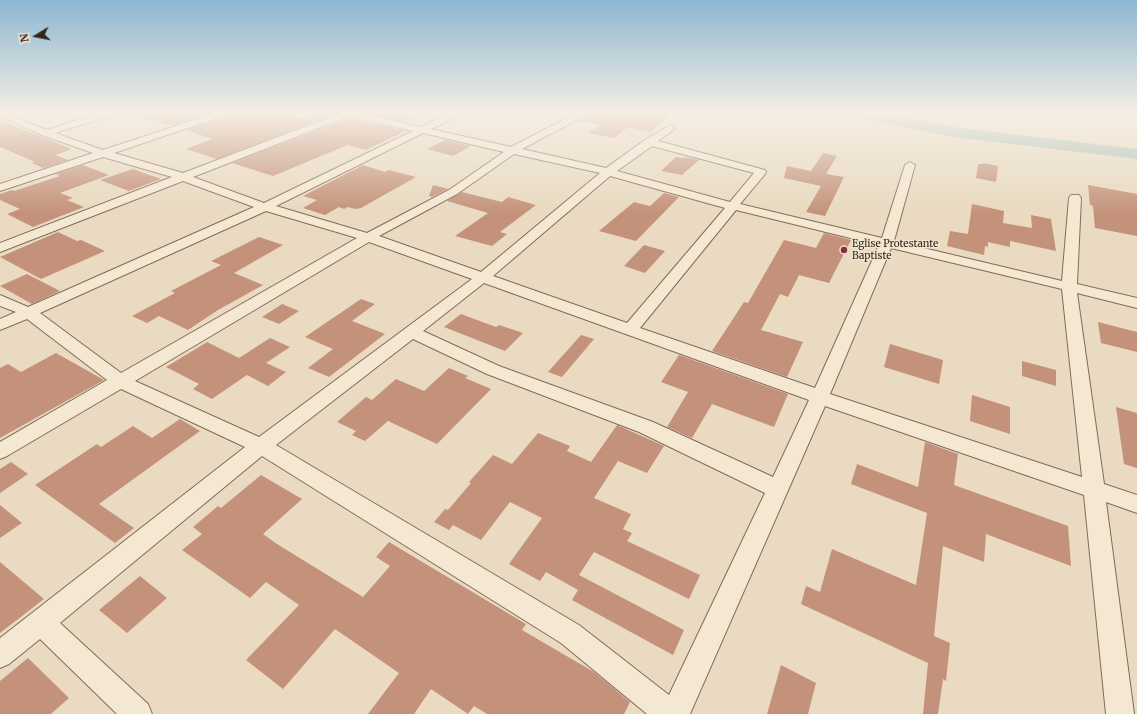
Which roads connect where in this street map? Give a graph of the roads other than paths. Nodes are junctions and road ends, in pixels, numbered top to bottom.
1 (83, 146) edge
2 (122, 146) edge
3 (262, 146) edge
4 (390, 146) edge
5 (496, 146) edge
6 (519, 146) edge
7 (644, 146) edge
8 (666, 146) edge
9 (512, 150) junction
10 (102, 153) junction
11 (910, 165) dead end
12 (608, 172) junction
13 (183, 177) junction
14 (0, 188) edge
15 (1075, 198) dead end
16 (265, 206) junction
17 (732, 206) junction
18 (368, 237) junction
19 (887, 242) junction
20 (0, 248) edge
21 (482, 278) junction
22 (1070, 287) junction
23 (0, 300) edge
24 (1137, 303) edge
25 (28, 312) junction
26 (0, 325) edge
27 (630, 330) junction
28 (412, 332) junction
29 (120, 381) junction
30 (820, 397) junction
31 (261, 446) junction
32 (0, 451) edge
33 (1094, 489) junction
34 (777, 490) junction
35 (1137, 504) edge
36 (41, 622) junction
37 (0, 655) edge
38 (138, 714) edge
39 (670, 714) edge
40 (675, 714) edge
41 (1120, 714) edge

1 - 10 street
2 - 10 street
3 - 13 street
4 - 16 street
5 - 9 street
6 - 9 street
7 - 12 street
8 - 17 street
9 - 12 street
9 - 18 street
10 - 13 street
10 - 14 street
11 - 19 street
12 - 17 street
12 - 21 street
13 - 16 street
13 - 20 street
15 - 22 street
16 - 18 street
16 - 25 street
17 - 19 street
17 - 27 street
18 - 21 street
18 - 29 street
19 - 22 street
19 - 30 street
21 - 27 street
21 - 28 street
22 - 24 street
22 - 33 street
23 - 25 street
25 - 26 street
25 - 29 street
27 - 30 street
28 - 31 street
28 - 34 street
29 - 31 street
29 - 32 street
30 - 33 street
30 - 34 street
31 - 36 street
31 - 39 street
33 - 35 street
33 - 41 street
34 - 40 street
36 - 37 street
36 - 38 street

